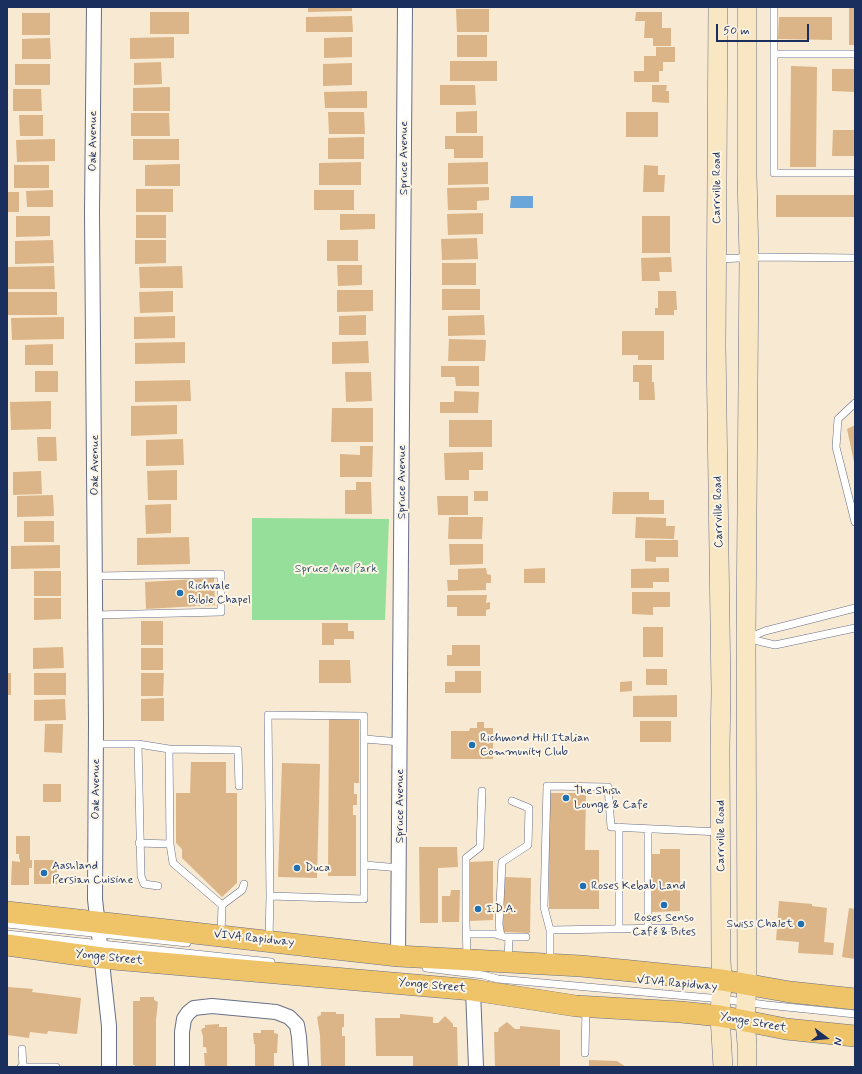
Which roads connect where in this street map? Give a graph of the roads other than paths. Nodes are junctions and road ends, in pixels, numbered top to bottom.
1 (94, 7) edge
2 (405, 7) edge
3 (718, 7) edge
4 (747, 7) edge
5 (774, 7) edge
6 (774, 54) junction
7 (855, 54) edge
8 (855, 173) edge
9 (749, 258) junction
10 (855, 258) edge
11 (717, 259) junction
12 (855, 403) edge
13 (855, 522) edge
14 (96, 576) junction
15 (855, 608) edge
16 (96, 615) junction
17 (855, 628) edge
18 (746, 638) junction
19 (720, 640) junction
20 (365, 739) junction
21 (401, 742) junction
22 (96, 744) junction
23 (138, 744) junction
24 (169, 750) junction
25 (239, 786) dead end
26 (746, 788) junction
27 (720, 789) junction
28 (482, 791) dead end
29 (512, 801) dead end
30 (619, 827) junction
31 (648, 829) junction
32 (720, 832) junction
33 (140, 843) junction
34 (170, 844) junction
35 (365, 866) junction
36 (400, 868) junction
37 (244, 884) dead end
38 (158, 886) dead end
39 (270, 896) junction
40 (222, 905) junction
41 (7, 912) edge
42 (7, 924) edge
43 (670, 928) dead end
44 (618, 929) junction
45 (648, 929) junction
46 (550, 930) junction
47 (7, 934) edge
48 (466, 934) junction
49 (500, 936) junction
50 (221, 937) junction
51 (509, 937) junction
52 (526, 937) dead end
53 (100, 940) junction
54 (269, 942) junction
55 (195, 944) dead end
56 (7, 945) edge
57 (398, 956) junction
58 (467, 960) junction
59 (280, 963) dead end
60 (550, 964) junction
61 (422, 967) dead end
62 (503, 970) junction
63 (478, 986) junction
64 (721, 998) junction
65 (855, 999) edge
66 (746, 1002) junction
67 (586, 1007) junction
68 (855, 1014) edge
69 (855, 1036) edge
70 (22, 1049) dead end
71 (585, 1053) dead end
72 (23, 1067) edge
73 (56, 1067) edge
74 (109, 1067) edge
75 (182, 1067) edge
76 (301, 1067) edge
77 (476, 1067) edge
78 (723, 1067) edge
79 (747, 1067) edge

1 - 14 street, Oak Avenue
2 - 21 street, Spruce Avenue
3 - 11 main road, Carrville Road
4 - 9 main road
5 - 6 lane
6 - 7 lane
6 - 8 lane
9 - 10 lane
9 - 11 lane
9 - 18 main road
11 - 19 main road, Carrville Road
12 - 13 lane
14 - 16 street, Oak Avenue
14 - 16 lane
15 - 18 lane
16 - 22 street, Oak Avenue
17 - 18 lane
18 - 19 main road
18 - 26 main road
19 - 27 main road, Carrville Road
20 - 21 lane
20 - 35 lane
20 - 39 lane
21 - 36 street, Spruce Avenue
22 - 23 lane
22 - 53 street, Oak Avenue
23 - 24 lane
23 - 33 lane
24 - 25 lane
24 - 34 lane
26 - 27 main road
26 - 66 main road
27 - 32 main road, Carrville Road
28 - 48 lane
29 - 49 lane
30 - 31 lane
30 - 44 lane
30 - 46 lane
31 - 32 lane
31 - 45 lane
32 - 64 main road, Carrville Road
33 - 34 lane
33 - 38 lane
34 - 40 lane
35 - 36 lane
35 - 39 lane
36 - 57 street, Spruce Avenue
37 - 40 lane
39 - 54 lane
40 - 50 lane
41 - 53 main road, Yonge Street
42 - 53 lane, VIVA Rapidway
43 - 45 lane
44 - 45 lane
44 - 46 lane
46 - 60 lane
47 - 53 lane, VIVA Rapidway
48 - 49 lane
48 - 58 lane
49 - 51 lane
50 - 53 main road, Yonge Street
50 - 54 main road, Yonge Street
51 - 52 lane
51 - 62 lane
53 - 55 lane, VIVA Rapidway
53 - 56 main road, Yonge Street
53 - 59 lane, VIVA Rapidway
53 - 63 main road, Yonge Street
53 - 74 street, Oak Avenue
54 - 57 main road, Yonge Street
57 - 58 main road, Yonge Street
58 - 62 main road, Yonge Street
60 - 62 main road, Yonge Street
60 - 64 main road, Yonge Street
61 - 62 lane, VIVA Rapidway
62 - 63 lane, VIVA Rapidway
62 - 64 lane, VIVA Rapidway
63 - 67 main road, Yonge Street
63 - 77 street
64 - 66 main road, Yonge Street
64 - 66 main road, Yonge Street
64 - 67 main road, Yonge Street
64 - 78 main road, Carrville Road
65 - 66 main road, Yonge Street
66 - 68 lane
66 - 69 main road, Yonge Street
66 - 79 main road
67 - 71 lane
70 - 72 lane
72 - 73 lane
75 - 76 street

